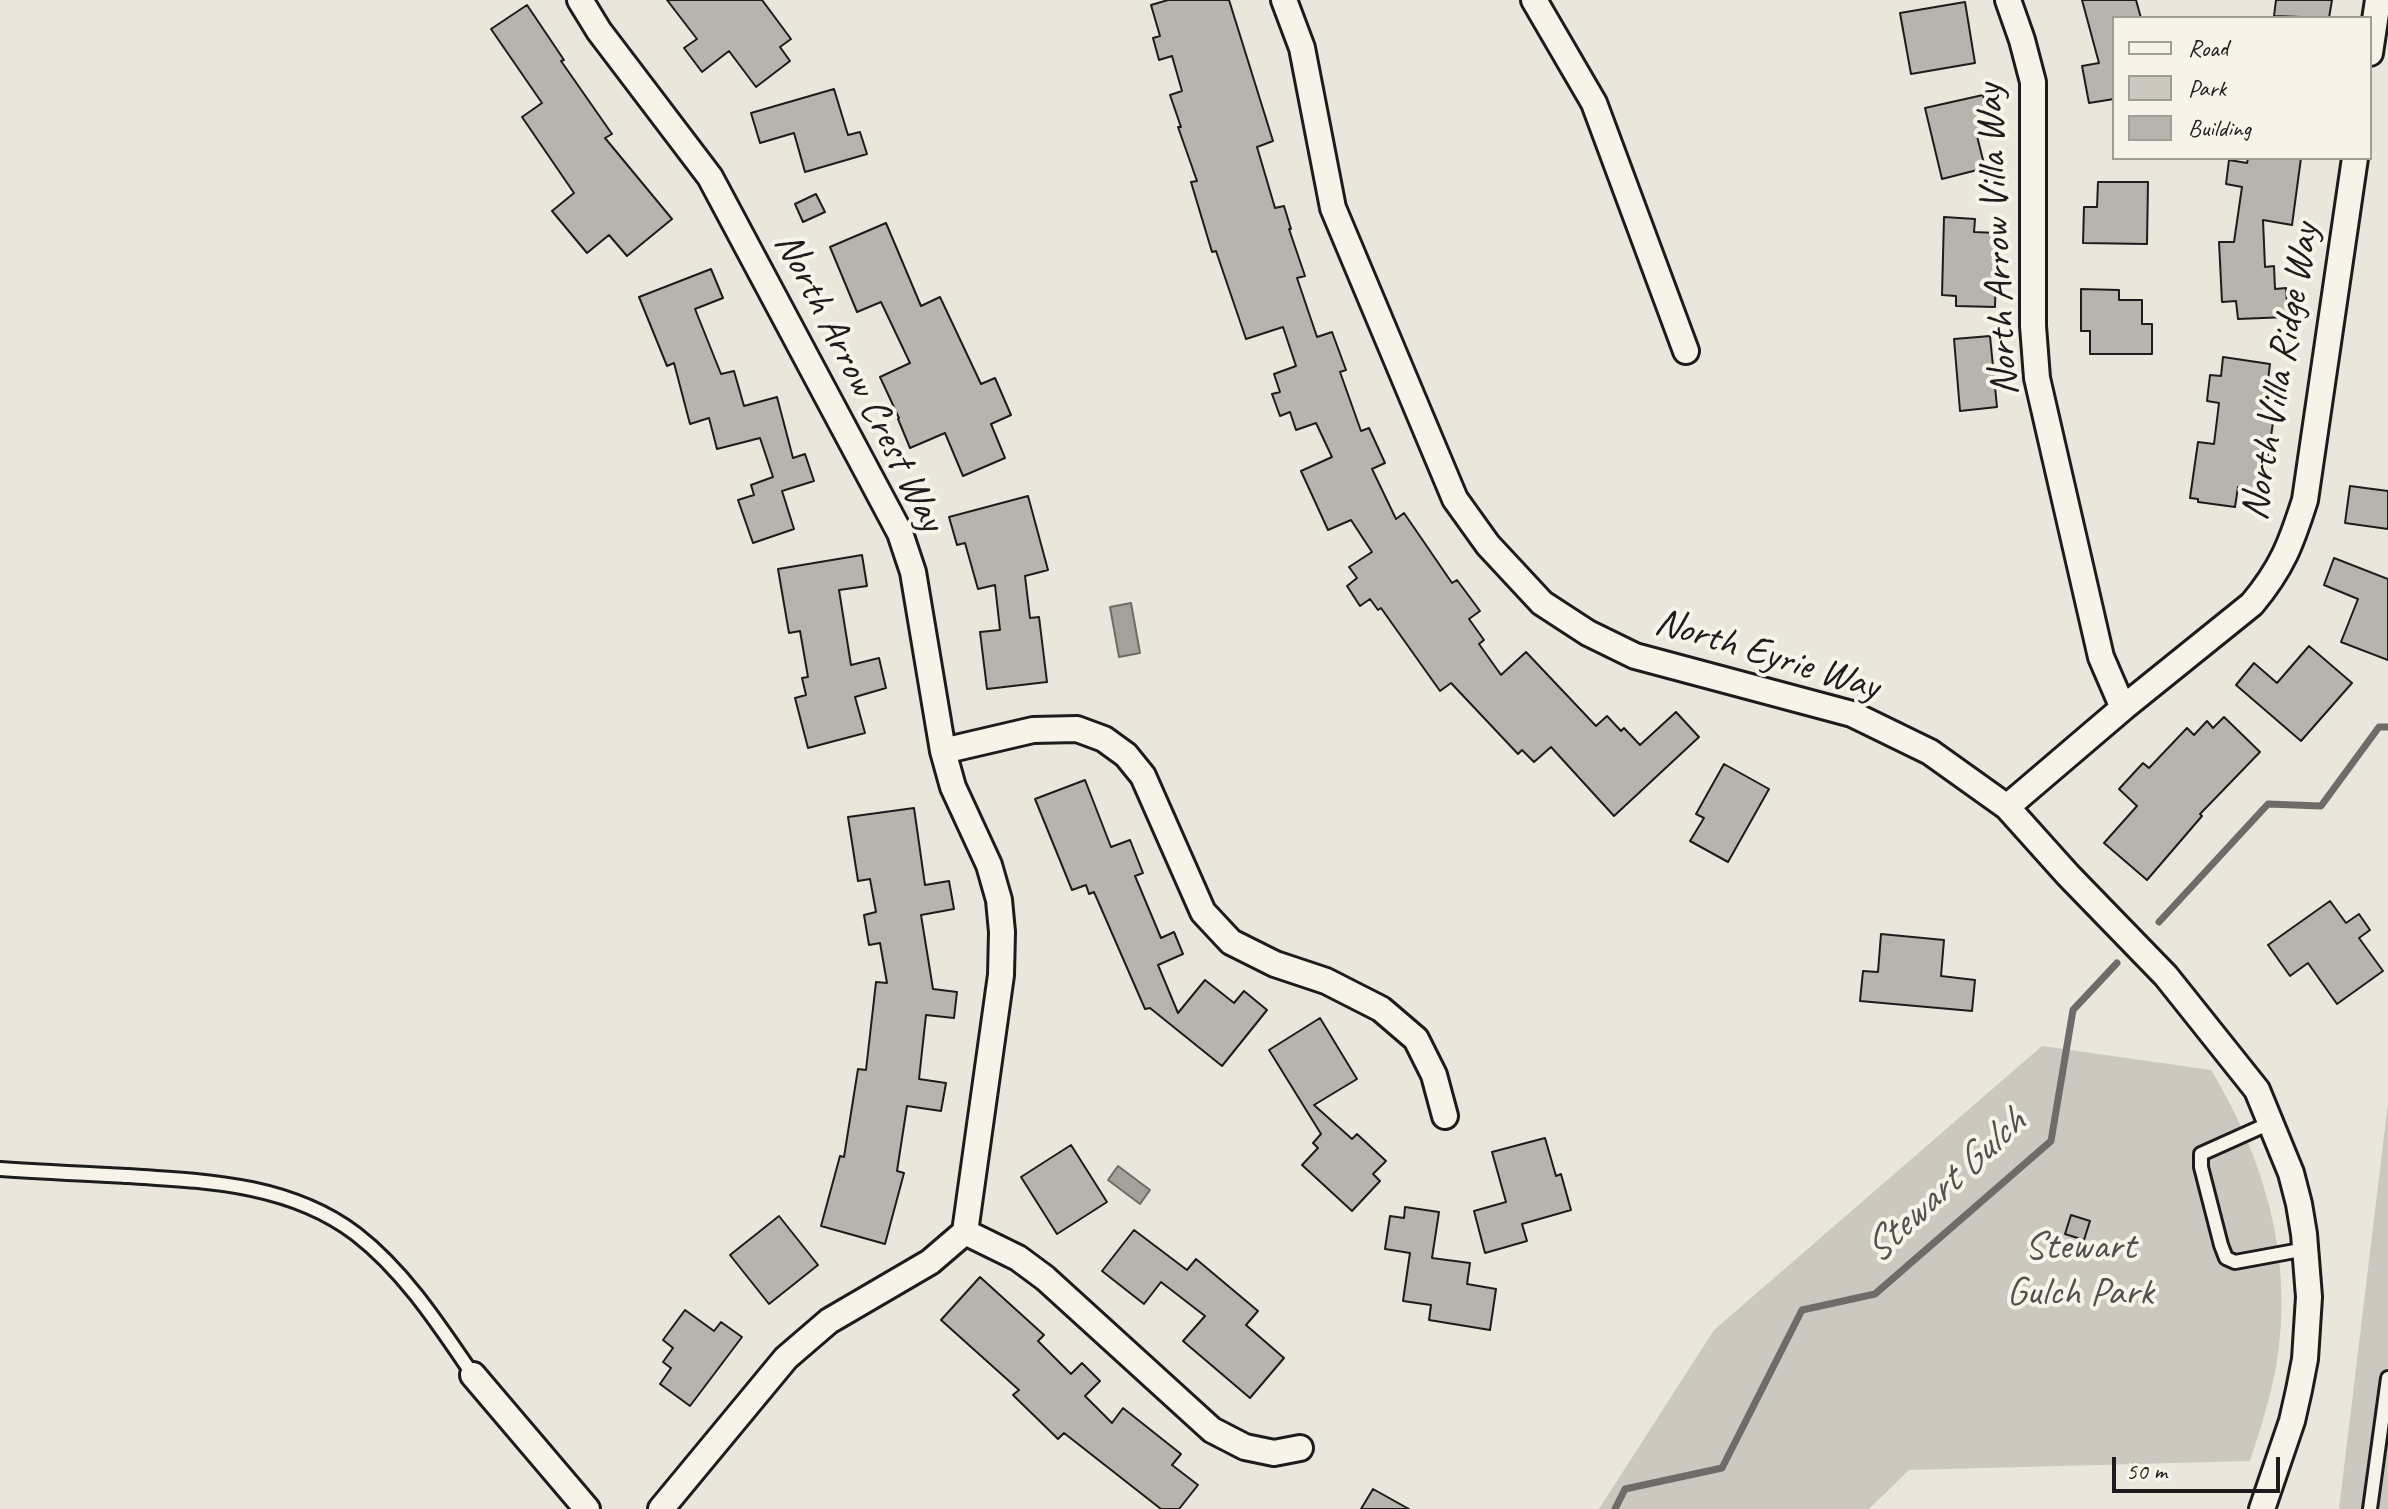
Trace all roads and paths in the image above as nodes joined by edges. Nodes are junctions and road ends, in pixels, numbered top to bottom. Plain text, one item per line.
1 (580, 0) edge
2 (1284, 0) edge
3 (1534, 0) edge
4 (2008, 0) edge
5 (2378, 0) edge
6 (2372, 40) edge
7 (2355, 160) edge
8 (1686, 351) dead end
9 (2123, 708) junction
10 (943, 751) junction
11 (2007, 807) junction
12 (1445, 1116) dead end
13 (2270, 1123) junction
14 (0, 1169) edge
15 (965, 1232) junction
16 (2306, 1249) junction
17 (473, 1375) joint
18 (2388, 1378) edge
19 (1300, 1448) dead end
20 (587, 1509) edge
21 (661, 1509) edge
22 (2262, 1509) edge
23 (2370, 1509) edge

1 - 10 street, North Arrow Crest Way
2 - 11 street, North Eyrie Way
3 - 8 street
4 - 9 street, North Arrow Villa Way
5 - 6 street
7 - 9 street, North Villa Ridge Way
9 - 11 street, North Villa Ridge Way
10 - 12 street
10 - 15 street, North Arrow Crest Way
11 - 13 street, North Eyrie Way
13 - 16 street, North Eyrie Way
13 - 16 lane
14 - 17 lane
15 - 19 street
15 - 21 street
16 - 22 street, North Eyrie Way
17 - 20 street
18 - 23 lane

